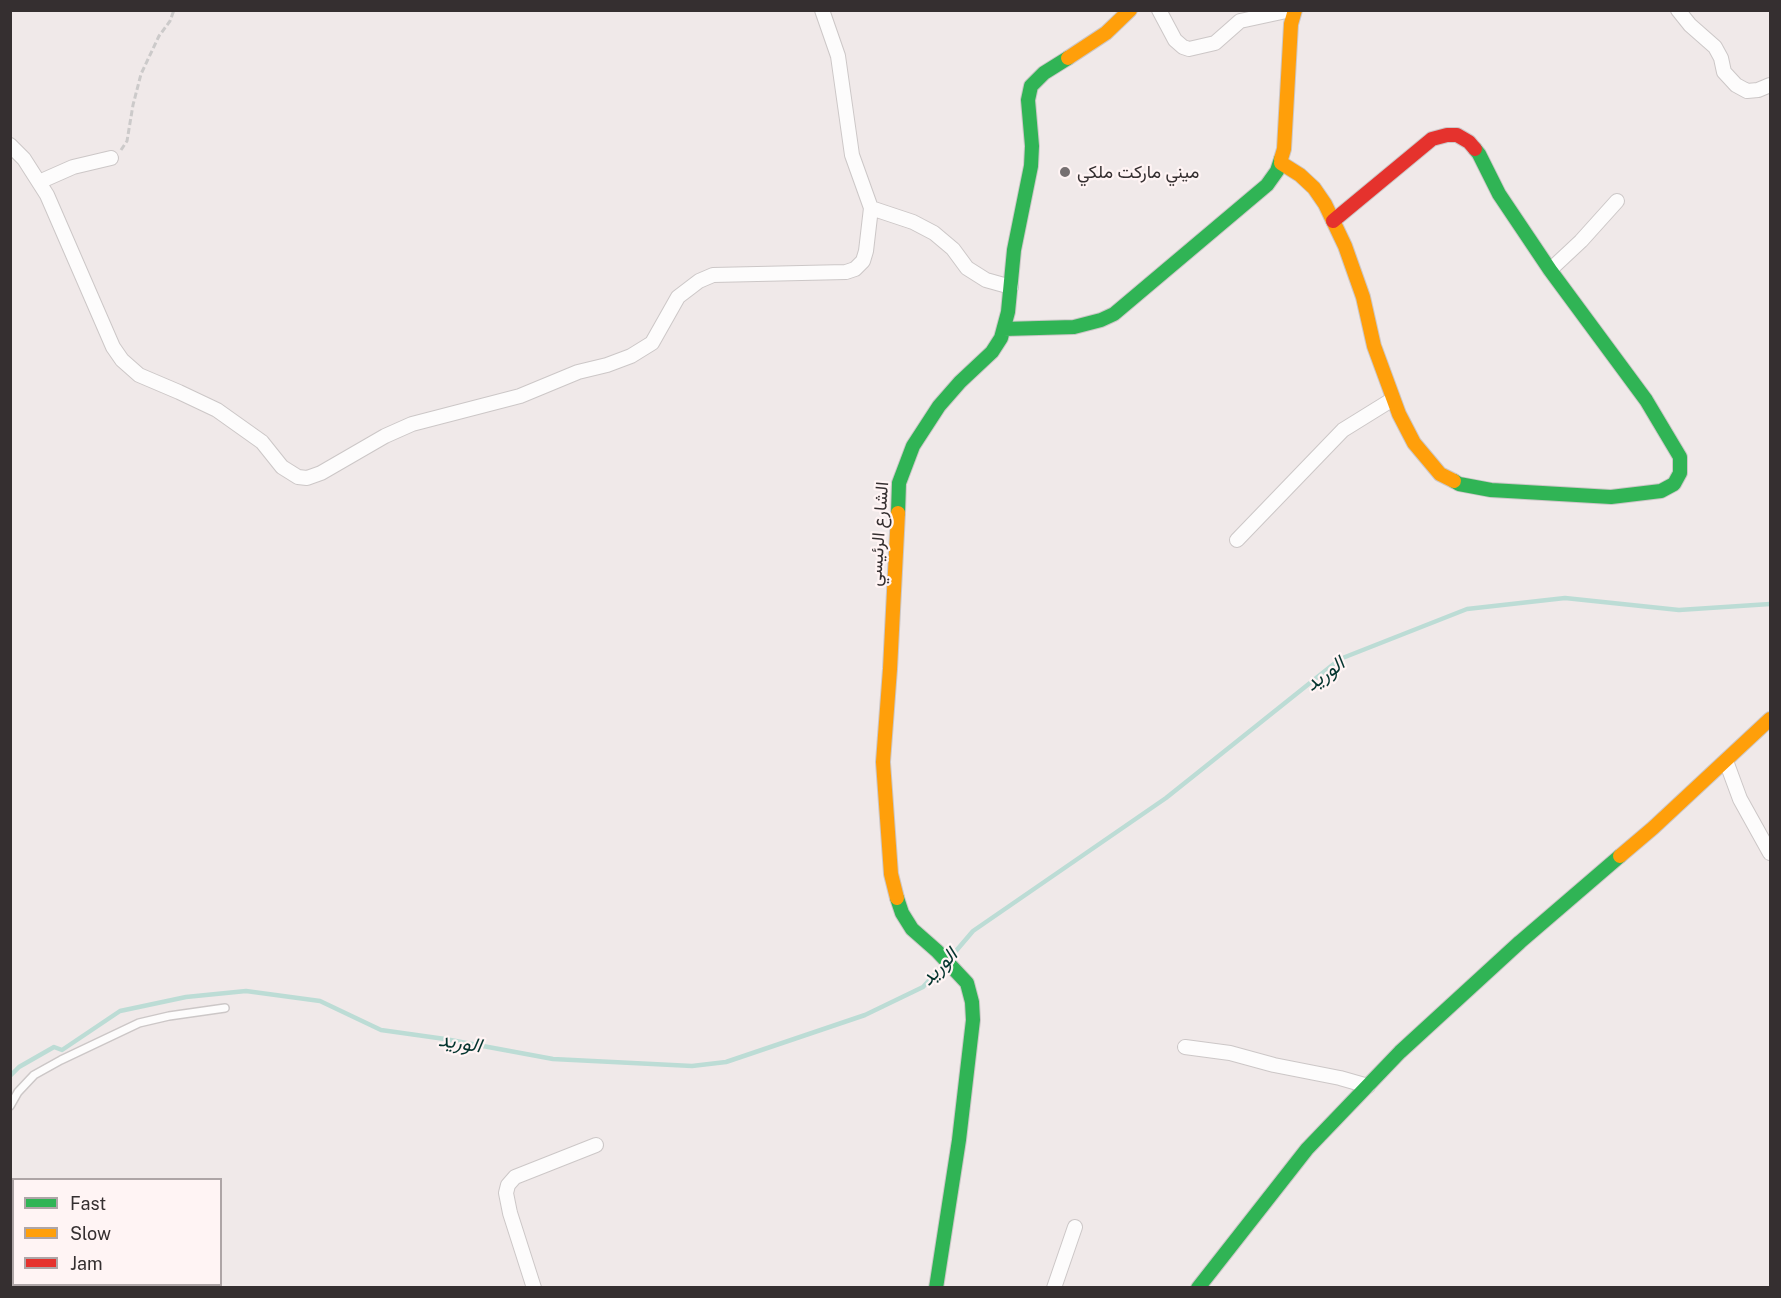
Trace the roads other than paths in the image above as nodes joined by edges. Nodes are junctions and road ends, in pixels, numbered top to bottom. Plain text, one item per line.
1 (822, 10) edge
2 (1130, 10) edge
3 (1160, 10) edge
4 (1291, 10) edge
5 (1295, 10) edge
6 (1678, 10) edge
7 (1770, 85) edge
8 (10, 145) edge
9 (111, 158) road end
10 (1281, 163) junction
11 (39, 182) junction
12 (1617, 201) dead end
13 (871, 208) junction
14 (1333, 221) junction
15 (1550, 270) junction
16 (1011, 287) junction
17 (1004, 329) junction
18 (1393, 399) junction
19 (1237, 540) dead end
20 (1770, 719) edge
21 (1726, 761) junction
22 (1770, 853) edge
23 (225, 1008) dead end
24 (1185, 1047) dead end
25 (1368, 1086) junction
26 (10, 1106) edge
27 (596, 1145) dead end
28 (1075, 1227) dead end
29 (534, 1287) edge
30 (936, 1287) edge
31 (1054, 1287) edge
32 (1198, 1287) edge

1 - 13 street
2 - 16 street, الشارع الرئيسي
3 - 4 street
5 - 10 street
6 - 7 street
8 - 11 street
9 - 11 street
10 - 14 street
10 - 17 street
11 - 13 street
12 - 15 street
13 - 16 street
14 - 15 street
14 - 18 street
15 - 18 street
16 - 17 street, الشارع الرئيسي
17 - 30 street, الشارع الرئيسي
18 - 19 street
20 - 21 street
21 - 22 street
21 - 25 street
23 - 26 lane
24 - 25 street
25 - 32 street
27 - 29 street
28 - 31 street

